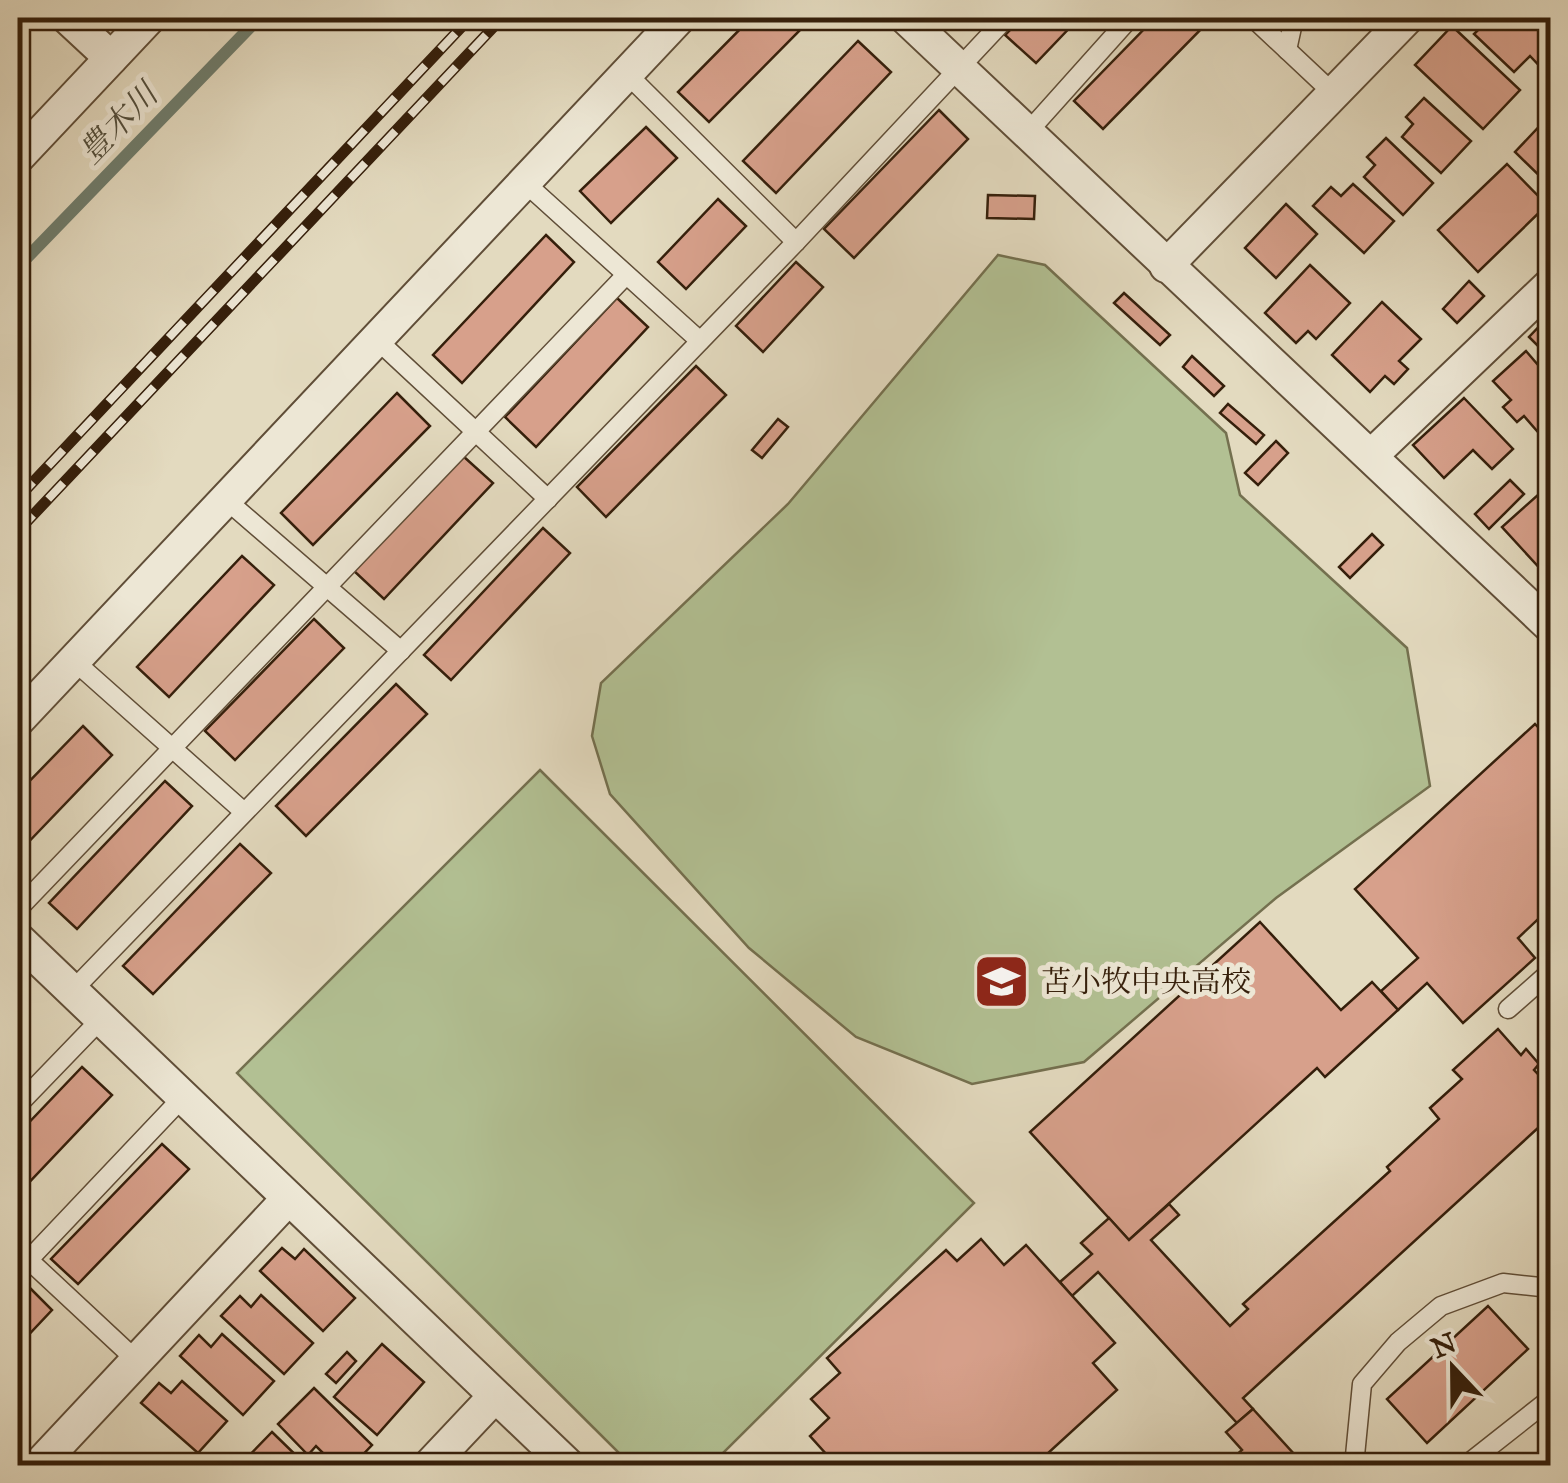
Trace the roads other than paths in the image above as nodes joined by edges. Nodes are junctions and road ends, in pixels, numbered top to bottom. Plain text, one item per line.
1 (68, 18) edge
2 (149, 18) edge
3 (679, 18) edge
4 (906, 18) edge
5 (1006, 18) edge
6 (1130, 18) edge
7 (1253, 18) edge
8 (1294, 18) edge
9 (1407, 18) edge
10 (1287, 50) junction
11 (111, 58) junction
12 (959, 68) junction
13 (626, 73) junction
14 (1334, 94) junction
15 (1027, 133) junction
16 (18, 156) edge
17 (522, 180) junction
18 (796, 242) junction
19 (1166, 266) junction
20 (626, 275) junction
21 (1550, 284) edge
22 (374, 338) junction
23 (700, 341) junction
24 (475, 432) junction
25 (1371, 456) junction
26 (224, 498) junction
27 (548, 499) junction
28 (327, 586) junction
29 (1550, 626) edge
30 (400, 651) junction
31 (74, 660) junction
32 (18, 720) edge
33 (174, 746) junction
34 (244, 812) junction
35 (18, 932) edge
36 (1550, 972) edge
37 (72, 991) junction
38 (1508, 1009) dead end
39 (101, 1020) junction
40 (182, 1098) junction
41 (18, 1105) edge
42 (287, 1200) junction
43 (21, 1260) edge
44 (1550, 1288) edge
45 (136, 1360) junction
46 (494, 1398) junction
47 (1550, 1398) edge
48 (1476, 1462) edge
49 (38, 1466) edge
50 (429, 1466) edge
51 (569, 1466) edge
52 (1354, 1466) edge

1 - 11 street
2 - 11 street
3 - 13 street
4 - 12 street
5 - 12 lane
6 - 15 lane
7 - 10 lane
8 - 10 lane
9 - 14 street
10 - 14 lane
11 - 16 street
12 - 15 street
12 - 18 lane
13 - 17 street
13 - 18 lane
14 - 19 street
15 - 19 street
17 - 20 lane
17 - 22 street
18 - 23 lane
19 - 25 street
20 - 23 lane
20 - 24 lane
21 - 25 street
22 - 24 lane
22 - 26 street
23 - 27 lane
24 - 27 lane
24 - 28 lane
25 - 29 street
26 - 28 lane
26 - 31 street
27 - 30 lane
28 - 30 lane
28 - 33 lane
30 - 34 lane
31 - 32 street
31 - 33 lane
33 - 34 lane
33 - 35 lane
34 - 37 lane
35 - 37 street
36 - 38 lane
37 - 39 street
39 - 40 street
39 - 41 lane
40 - 42 street
40 - 43 lane
42 - 45 street
42 - 46 street
43 - 45 lane
44 - 52 lane
45 - 49 street
46 - 50 street
46 - 51 street
47 - 48 lane

